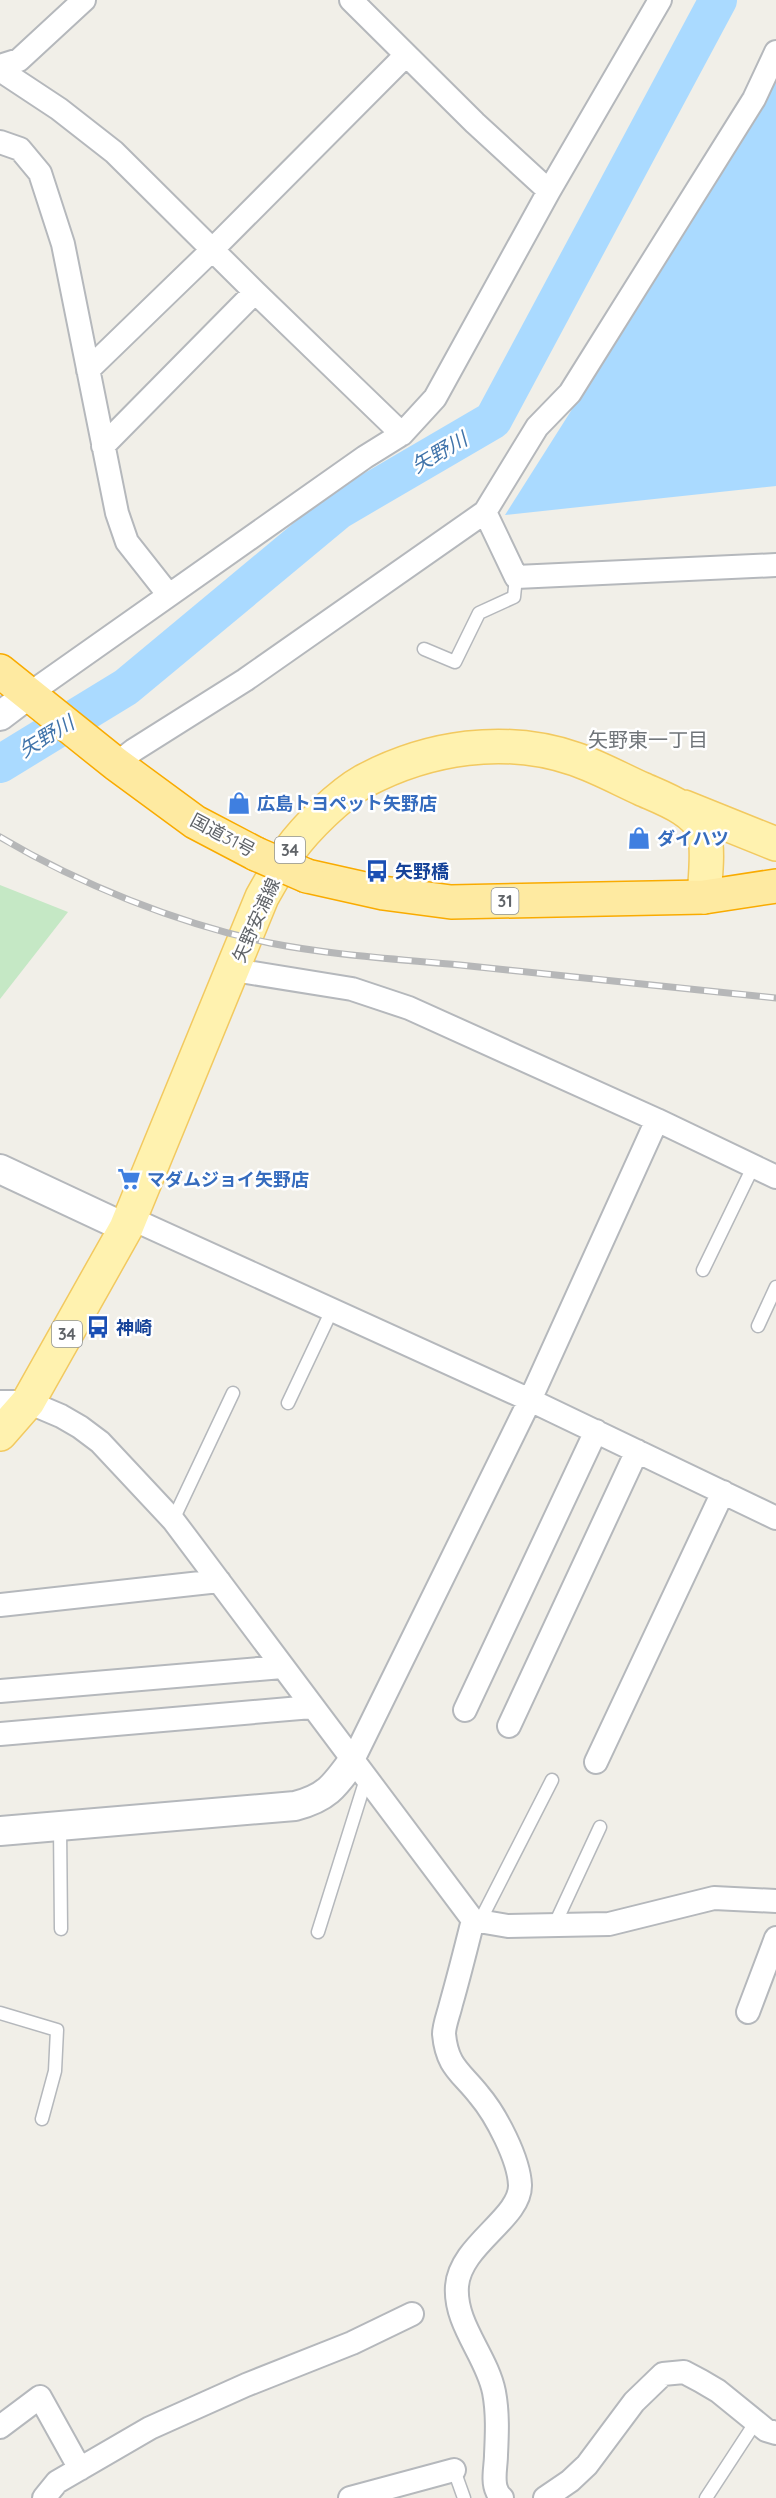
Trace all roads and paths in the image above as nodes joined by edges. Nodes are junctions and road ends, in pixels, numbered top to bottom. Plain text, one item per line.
1 (84, 0) edge
2 (351, 0) edge
3 (660, 0) edge
4 (776, 52) edge
5 (406, 55) junction
6 (0, 68) edge
7 (0, 142) edge
8 (549, 191) junction
9 (213, 250) junction
10 (255, 292) junction
11 (88, 370) junction
12 (402, 434) junction
13 (103, 446) junction
14 (485, 512) junction
15 (776, 565) edge
16 (516, 577) junction
17 (168, 594) junction
18 (424, 649) dead end
19 (0, 671) edge
20 (35, 698) junction
21 (0, 716) edge
22 (110, 759) junction
23 (660, 797) junction
24 (776, 844) edge
25 (776, 886) edge
26 (704, 897) junction
27 (776, 906) edge
28 (234, 970) junction
29 (657, 1120) junction
30 (753, 1167) junction
31 (0, 1169) edge
32 (776, 1177) edge
33 (128, 1223) junction
34 (703, 1270) dead end
35 (776, 1287) edge
36 (332, 1310) junction
37 (758, 1326) dead end
38 (233, 1393) dead end
39 (530, 1400) junction
40 (288, 1403) dead end
41 (9, 1407) edge
42 (596, 1431) junction
43 (0, 1434) edge
44 (637, 1450) junction
45 (723, 1491) junction
46 (776, 1518) edge
47 (172, 1520) junction
48 (219, 1581) junction
49 (0, 1605) edge
50 (282, 1667) junction
51 (0, 1691) edge
52 (312, 1707) junction
53 (465, 1710) dead end
54 (509, 1726) dead end
55 (0, 1734) edge
56 (596, 1762) dead end
57 (359, 1770) junction
58 (552, 1780) dead end
59 (60, 1826) junction
60 (600, 1827) dead end
61 (0, 1831) edge
62 (776, 1901) edge
63 (477, 1921) junction
64 (554, 1926) junction
65 (61, 1929) dead end
66 (318, 1932) dead end
67 (776, 1938) edge
68 (748, 2012) dead end
69 (0, 2013) edge
70 (42, 2119) dead end
71 (412, 2314) dead end
72 (756, 2423) junction
73 (0, 2427) edge
74 (776, 2433) edge
75 (80, 2469) junction
76 (454, 2470) joint
77 (44, 2498) edge
78 (350, 2498) edge
79 (464, 2498) edge
80 (502, 2498) edge
81 (545, 2498) edge
82 (706, 2498) edge

1 - 6 street
2 - 5 street
3 - 8 street
4 - 14 street
5 - 8 street
5 - 9 street
6 - 9 street
7 - 11 street
8 - 12 street
9 - 10 street
9 - 11 street
10 - 12 street
10 - 13 street
11 - 13 street
12 - 17 street
13 - 17 street
14 - 16 street
14 - 22 street
15 - 16 street
16 - 18 lane
17 - 20 street
19 - 20 highway, 国道31号 / 31
20 - 21 street
20 - 22 highway, 国道31号 / 31
22 - 26 highway, 国道31号 / 31, bridge
23 - 24 main road, 34
23 - 26 main road, 矢野安浦線 / 34
23 - 28 main road, 矢野安浦線 / 34
25 - 26 highway, 国道31号 / 31
26 - 27 highway, 国道31号 / 31
28 - 29 street
28 - 33 main road, 矢野安浦線 / 34
29 - 30 street
29 - 39 street
30 - 32 street
30 - 34 lane
31 - 33 street
33 - 36 street
33 - 41 main road, 矢野安浦線 / 34
35 - 37 lane
36 - 39 street
36 - 40 lane
38 - 47 lane
39 - 42 street
39 - 57 street
41 - 43 main road, 矢野安浦線 / 34
41 - 47 street
42 - 44 street
42 - 53 street
44 - 45 street
44 - 54 street
45 - 46 street
45 - 56 street
47 - 48 street
48 - 49 street
48 - 50 street
50 - 51 street
50 - 52 street
52 - 55 street
52 - 57 street
57 - 59 street
57 - 63 street
57 - 66 lane
58 - 63 lane
59 - 61 street
59 - 65 lane
60 - 64 lane
62 - 64 street
63 - 64 street
63 - 80 street
67 - 68 street
69 - 70 lane
71 - 75 street
72 - 74 street
72 - 81 street
72 - 82 lane
73 - 75 street
75 - 77 street
76 - 78 street
76 - 79 lane

